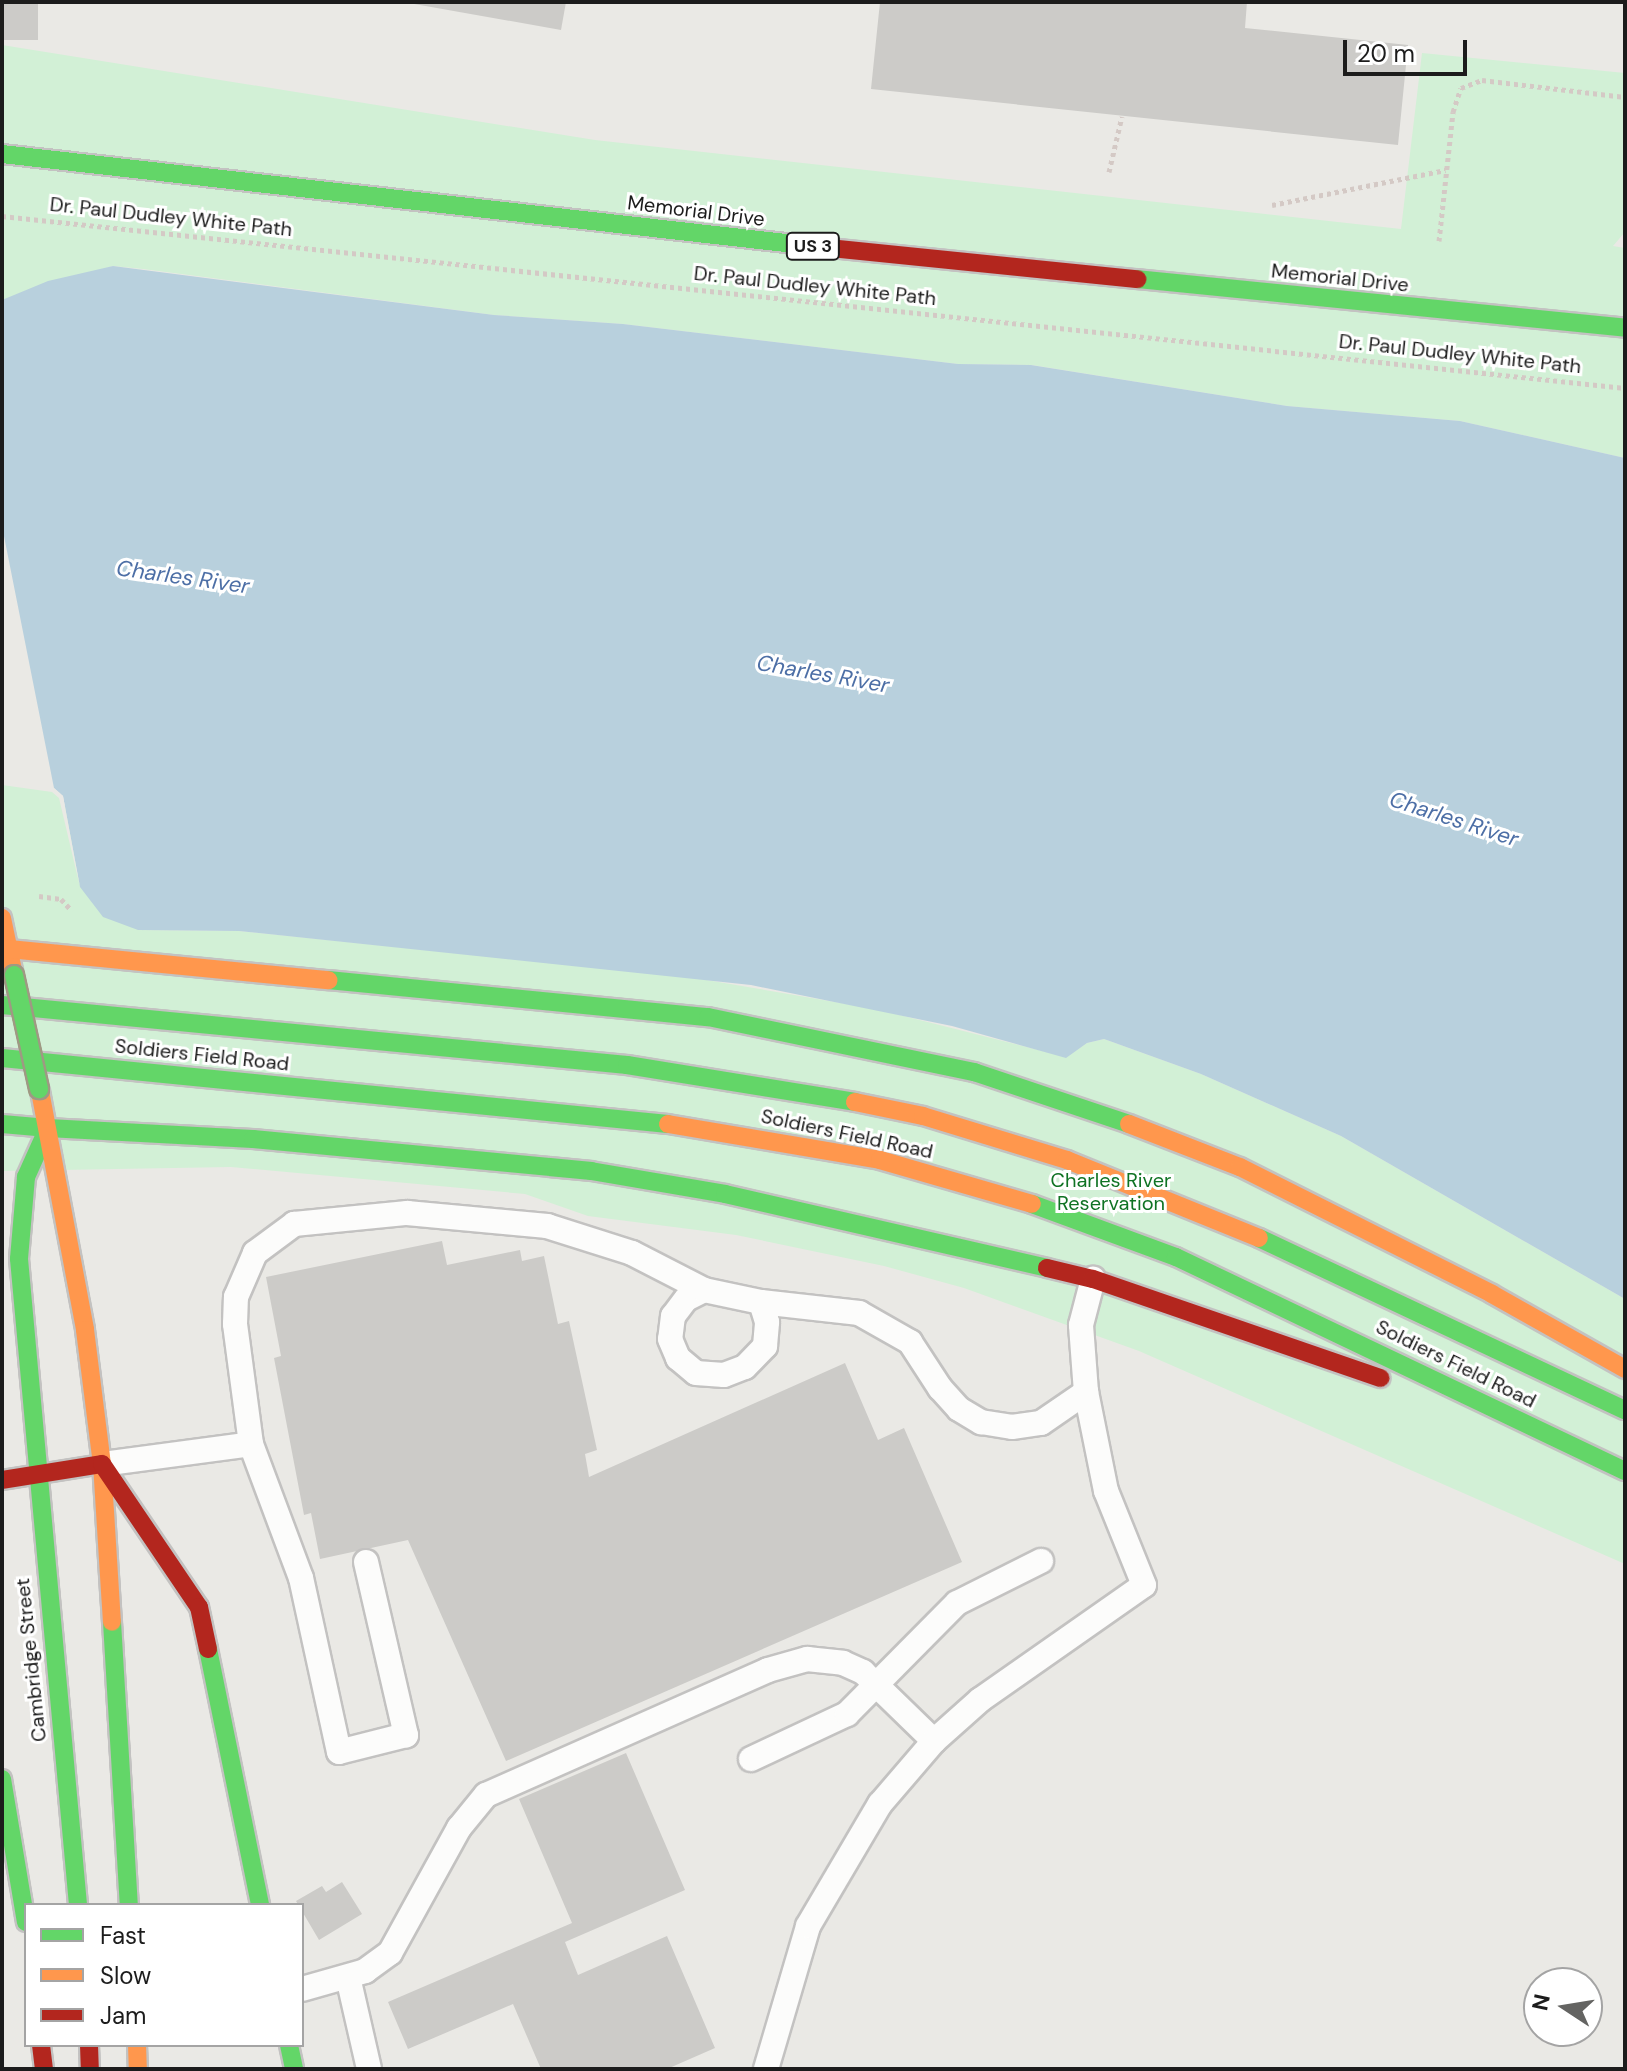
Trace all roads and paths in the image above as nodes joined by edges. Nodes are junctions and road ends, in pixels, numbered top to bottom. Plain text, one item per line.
1 (1625, 97) edge
2 (1122, 116) dead end
3 (2, 154) edge
4 (1446, 170) junction
5 (1109, 172) dead end
6 (1272, 205) dead end
7 (2, 216) edge
8 (1439, 241) dead end
9 (1625, 328) edge
10 (1625, 388) edge
11 (2, 918) edge
12 (5, 949) edge
13 (2, 1005) edge
14 (2, 1058) edge
15 (2, 1124) edge
16 (48, 1128) junction
17 (1093, 1279) junction
18 (704, 1290) junction
19 (761, 1302) junction
20 (1625, 1369) edge
21 (1086, 1392) junction
22 (1625, 1410) edge
23 (1524, 1422) junction
24 (251, 1444) junction
25 (102, 1464) junction
26 (1625, 1471) edge
27 (35, 1475) junction
28 (2, 1480) edge
29 (1041, 1561) dead end
30 (366, 1562) dead end
31 (879, 1686) junction
32 (934, 1741) junction
33 (751, 1759) dead end
34 (2, 1779) edge
35 (78, 1903) edge
36 (129, 1903) edge
37 (260, 1903) edge
38 (24, 1910) edge
39 (348, 1977) junction
40 (304, 1988) edge
41 (41, 2047) edge
42 (89, 2047) edge
43 (137, 2047) edge
44 (289, 2047) edge
45 (44, 2069) edge
46 (90, 2069) edge
47 (138, 2069) edge
48 (294, 2069) edge
49 (369, 2069) edge
50 (766, 2069) edge

1 - 4 path
2 - 5 path
3 - 9 main road, Memorial Drive / US 3
4 - 6 path
4 - 8 path
7 - 10 path, Dr. Paul Dudley White Path
11 - 12 main road
12 - 16 main road, bridge
12 - 20 main road
13 - 22 main road, Soldiers Field Road
14 - 23 main road, Soldiers Field Road
15 - 16 main road
16 - 17 main road
16 - 25 main road
16 - 27 main road, Cambridge Street
17 - 21 lane
17 - 23 main road
18 - 19 lane
18 - 19 lane
18 - 24 lane
19 - 21 lane
21 - 32 lane
23 - 26 main road, Soldiers Field Road
24 - 25 lane
24 - 30 lane
25 - 27 main road
25 - 36 main road
25 - 37 main road
27 - 28 main road
27 - 35 main road, Cambridge Street
29 - 31 lane
31 - 32 lane
31 - 33 lane
31 - 39 lane
32 - 50 lane
34 - 38 main road
39 - 40 lane
39 - 49 lane
41 - 45 main road
42 - 46 main road
43 - 47 main road
44 - 48 main road

